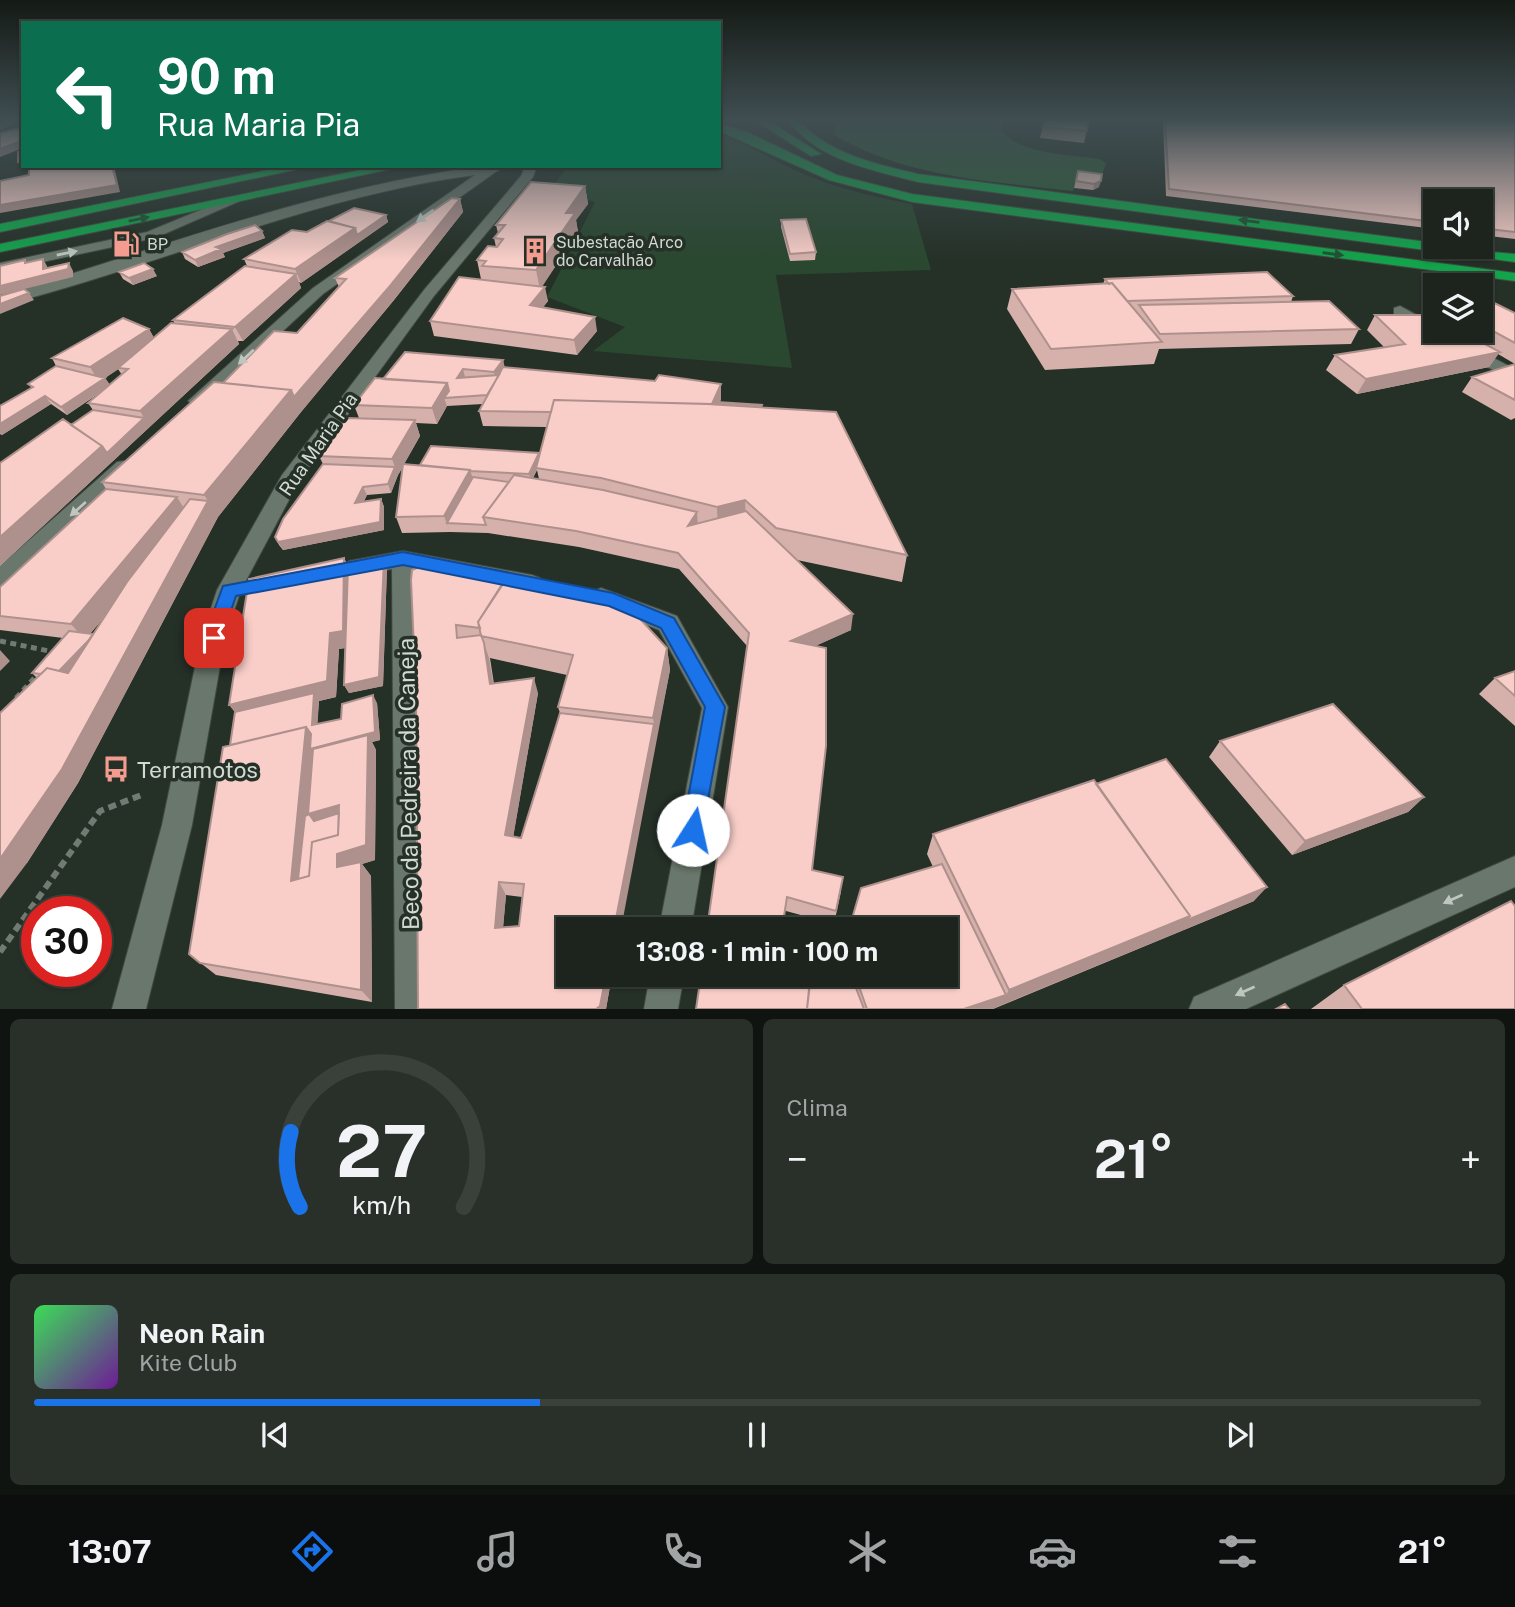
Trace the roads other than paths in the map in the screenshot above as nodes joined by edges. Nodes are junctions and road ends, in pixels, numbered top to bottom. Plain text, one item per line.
1 (806, 167) edge
2 (847, 167) edge
3 (874, 167) edge
4 (297, 168) edge
5 (389, 168) edge
6 (491, 168) edge
7 (497, 168) edge
8 (530, 168) edge
9 (236, 200) junction
10 (0, 228) edge
11 (1423, 247) edge
12 (0, 248) edge
13 (1423, 248) edge
14 (1493, 255) edge
15 (1515, 258) edge
16 (0, 267) edge
17 (1515, 277) edge
18 (0, 301) edge
19 (1399, 311) dead end
20 (1515, 376) edge
21 (182, 415) edge
22 (142, 452) edge
23 (403, 558) junction
24 (336, 571) edge
25 (0, 579) edge
26 (256, 585) edge
27 (229, 590) junction
28 (1515, 871) edge
29 (678, 917) edge
30 (665, 987) edge
31 (129, 1009) edge
32 (412, 1009) edge
33 (661, 1009) edge
34 (1206, 1009) edge

1 -> 17 highway
2 - 13 highway
11 -> 3 highway
4 - 10 highway
5 - 9 highway
6 - 18 street
7 -> 21 street
8 - 27 street, Rua Maria Pia
12 -> 9 highway
16 -> 9 lane
14 - 15 highway
19 - 20 street
22 -> 25 street
23 - 24 street
23 - 29 street
23 - 32 street, Beco da Pedreira da Caneja
26 - 27 street
27 - 31 street, Rua Maria Pia
28 -> 34 street
30 - 33 street

